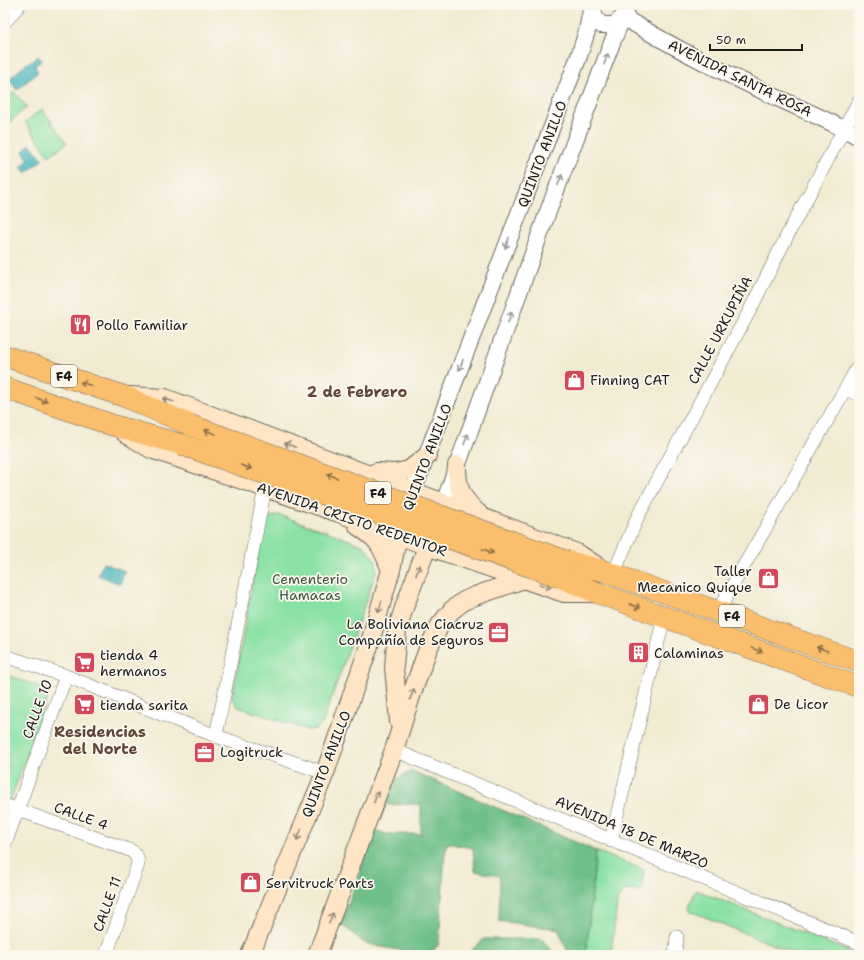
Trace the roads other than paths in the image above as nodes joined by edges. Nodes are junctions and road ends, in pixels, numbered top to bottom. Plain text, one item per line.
1 (19, 5) edge
2 (593, 5) edge
3 (625, 9) edge
4 (5, 22) edge
5 (859, 101) edge
6 (844, 128) junction
7 (859, 136) edge
8 (5, 356) edge
9 (859, 365) edge
10 (5, 388) edge
11 (846, 389) junction
12 (859, 395) edge
13 (123, 396) junction
14 (112, 425) junction
15 (426, 456) junction
16 (457, 465) junction
17 (353, 468) junction
18 (265, 488) junction
19 (413, 491) junction
20 (444, 503) junction
21 (339, 513) junction
22 (482, 517) junction
23 (398, 535) junction
24 (428, 546) junction
25 (468, 560) junction
26 (563, 569) junction
27 (391, 570) junction
28 (609, 573) junction
29 (524, 579) junction
30 (598, 593) junction
31 (718, 611) junction
32 (664, 617) junction
33 (5, 656) edge
34 (859, 662) edge
35 (66, 676) junction
36 (859, 687) edge
37 (400, 731) junction
38 (216, 736) junction
39 (394, 750) junction
40 (325, 773) junction
41 (5, 805) edge
42 (18, 810) junction
43 (611, 841) junction
44 (5, 844) edge
45 (138, 864) joint
46 (677, 937) dead end
47 (859, 944) edge
48 (106, 955) edge
49 (250, 955) edge
50 (317, 955) edge
51 (675, 955) edge

1 - 4 street
2 - 3 street
2 -> 15 street, QUINTO ANILLO
3 - 6 street, AVENIDA SANTA ROSA
16 -> 3 street, QUINTO ANILLO
5 - 6 street, CALLE URKUPIÑA
6 - 7 street, AVENIDA SANTA ROSA
6 - 28 street, CALLE URKUPIÑA
13 -> 8 highway, AVENIDA CRISTO REDENTOR / F4
9 - 11 street
10 -> 14 highway, AVENIDA CRISTO REDENTOR / F4
11 - 12 street
11 - 31 street
17 -> 13 main road, AVENIDA CRISTO REDENTOR
26 -> 13 highway, AVENIDA CRISTO REDENTOR / F4, bridge
14 - 18 main road, AVENIDA CRISTO REDENTOR
14 -> 26 highway, AVENIDA CRISTO REDENTOR / F4, bridge
15 - 17 main road
15 - 19 street, QUINTO ANILLO
16 - 20 street, QUINTO ANILLO
16 - 22 main road
17 - 19 main road, AVENIDA CRISTO REDENTOR
17 - 21 main road
18 - 21 main road, AVENIDA CRISTO REDENTOR
18 - 38 street
19 - 20 main road, AVENIDA CRISTO REDENTOR
19 - 23 main road, QUINTO ANILLO
20 - 22 main road, AVENIDA CRISTO REDENTOR
20 - 24 main road, QUINTO ANILLO
21 - 23 main road, AVENIDA CRISTO REDENTOR
21 - 27 main road
22 - 25 main road
22 - 28 main road, AVENIDA CRISTO REDENTOR
23 - 24 main road, AVENIDA CRISTO REDENTOR
23 - 27 main road, QUINTO ANILLO
24 - 25 main road, AVENIDA CRISTO REDENTOR
37 -> 24 main road, QUINTO ANILLO
25 - 29 main road, AVENIDA CRISTO REDENTOR
26 - 28 highway, AVENIDA CRISTO REDENTOR / F4
26 - 30 highway, AVENIDA CRISTO REDENTOR / F4
27 -> 40 main road, QUINTO ANILLO
28 - 31 highway, AVENIDA CRISTO REDENTOR / F4
29 -> 30 main road, AVENIDA CRISTO REDENTOR
37 -> 29 main road
30 -> 32 highway, AVENIDA CRISTO REDENTOR / F4
34 -> 31 highway, AVENIDA CRISTO REDENTOR / F4
32 -> 36 highway, AVENIDA CRISTO REDENTOR / F4
32 - 43 street
33 - 35 street
35 - 38 street
35 - 42 street, CALLE 10
37 - 39 main road, QUINTO ANILLO
38 - 40 street
39 - 43 street, AVENIDA 18 DE MARZO
50 -> 39 main road, QUINTO ANILLO
40 -> 49 main road, QUINTO ANILLO
41 - 42 street, CALLE 4
42 - 44 street, CALLE 10
42 - 45 street, CALLE 4
43 - 47 street, AVENIDA 18 DE MARZO
45 - 48 street, CALLE 11
46 - 51 street

